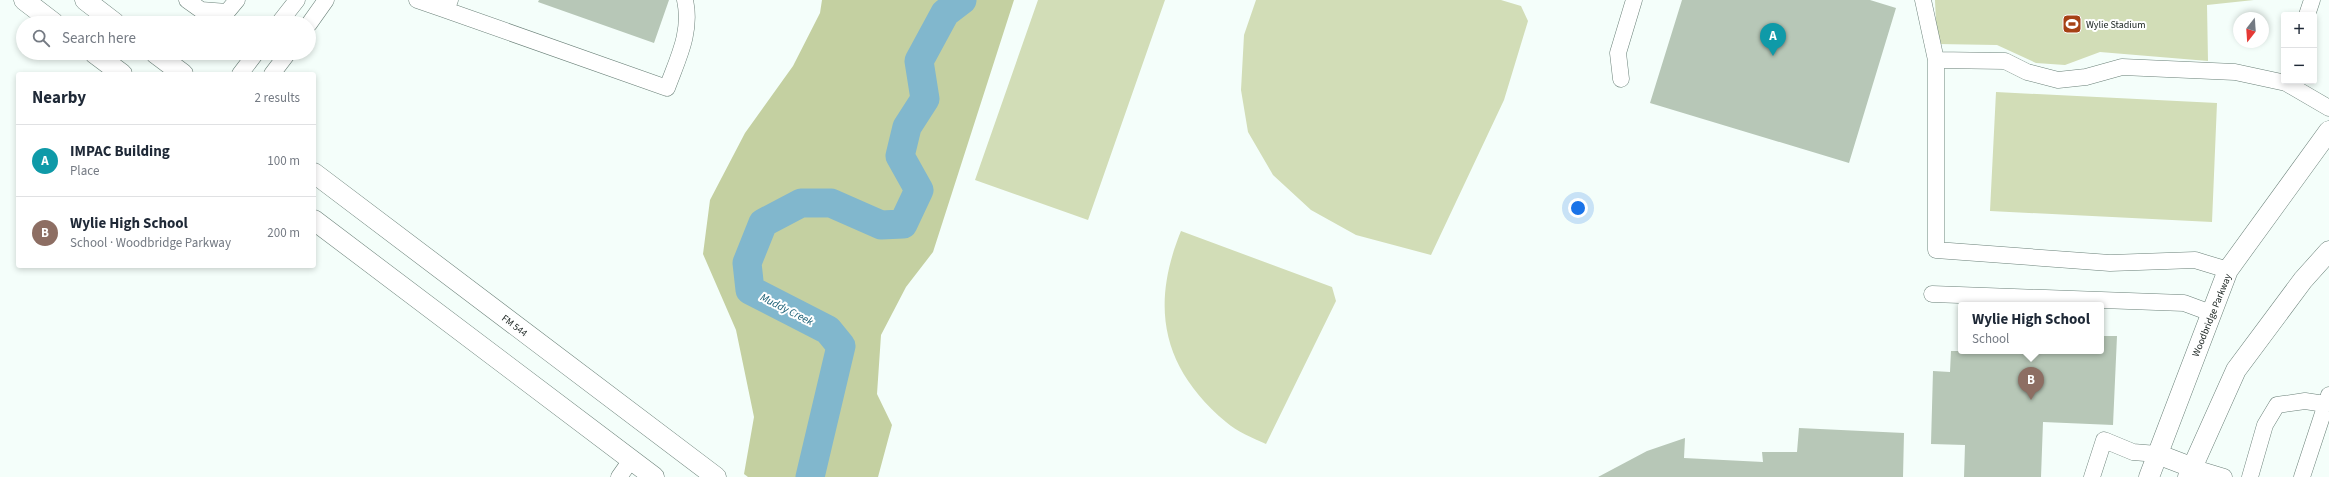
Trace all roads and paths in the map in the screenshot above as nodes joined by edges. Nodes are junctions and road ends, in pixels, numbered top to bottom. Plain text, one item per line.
1 (24, 0) edge
2 (85, 0) edge
3 (187, 0) edge
4 (237, 0) edge
5 (297, 0) edge
6 (326, 0) edge
7 (417, 0) edge
8 (685, 0) edge
9 (1634, 0) edge
10 (1924, 0) edge
11 (2312, 0) edge
12 (448, 5) edge
13 (2308, 12) edge
14 (45, 16) edge
15 (106, 16) edge
16 (284, 16) edge
17 (315, 16) edge
18 (103, 60) edge
19 (164, 60) edge
20 (251, 60) edge
21 (283, 60) edge
22 (1936, 60) junction
23 (119, 72) edge
24 (180, 72) edge
25 (242, 72) edge
26 (274, 72) edge
27 (1620, 79) dead end
28 (2281, 81) edge
29 (2289, 84) edge
30 (2329, 108) edge
31 (2329, 130) edge
32 (316, 175) edge
33 (316, 222) edge
34 (2329, 251) edge
35 (2228, 270) junction
36 (1932, 294) dead end
37 (2210, 313) junction
38 (2327, 399) edge
39 (2158, 454) junction
40 (631, 460) junction
41 (2190, 472) edge
42 (620, 477) edge
43 (654, 477) edge
44 (716, 477) edge
45 (2092, 477) edge
46 (2149, 477) edge
47 (2224, 477) edge
48 (2250, 477) edge
49 (2302, 477) edge

1 - 14 main road
2 - 15 main road
3 - 4 lane
5 - 16 lane
6 - 17 lane
7 - 12 lane
8 - 12 lane
9 - 27 lane
10 - 22 lane
11 - 13 lane
18 - 23 main road
19 - 24 main road
20 - 25 lane
21 - 26 lane
22 - 28 lane
22 - 35 lane
29 - 30 lane
31 - 35 main road, Woodbridge Parkway
32 - 44 main road, FM 544 / FM 544
33 - 40 main road
34 - 41 main road
35 - 37 main road, Woodbridge Parkway
36 - 37 lane
37 - 39 main road, Woodbridge Parkway
38 - 48 lane
38 - 49 lane
39 - 41 main road
39 - 45 lane
39 - 46 main road, Woodbridge Parkway
40 - 42 lane
40 - 43 main road
41 - 47 lane

